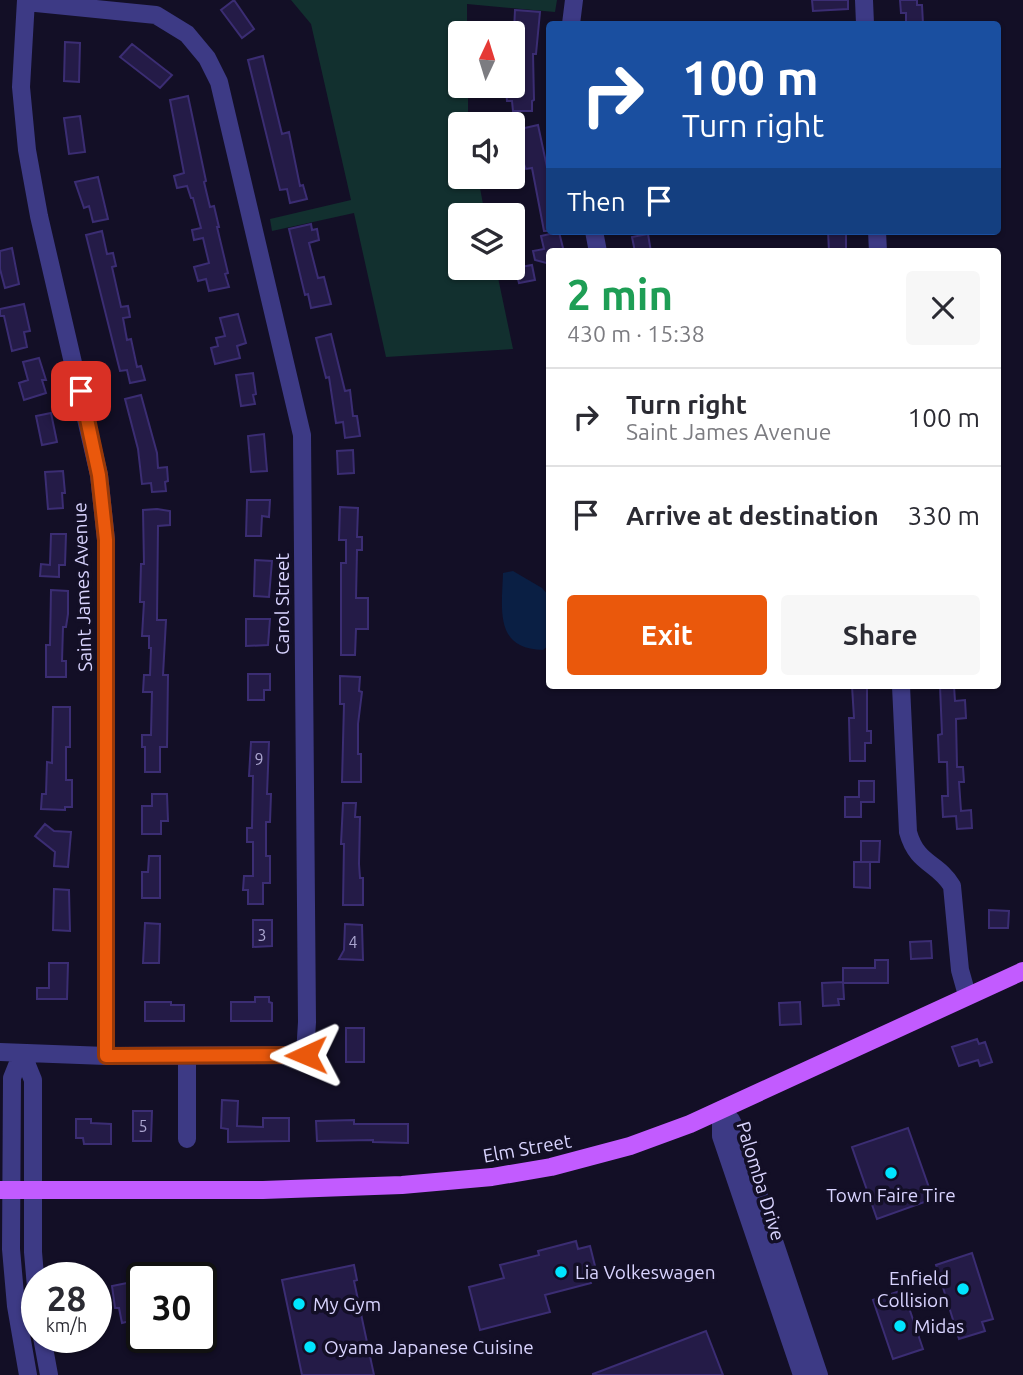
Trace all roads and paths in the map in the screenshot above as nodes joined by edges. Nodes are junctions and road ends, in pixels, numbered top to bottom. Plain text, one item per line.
1 (574, 0) edge
2 (864, 0) edge
3 (26, 1) edge
4 (571, 21) edge
5 (865, 21) edge
6 (901, 689) edge
7 (1023, 971) edge
8 (967, 995) junction
9 (0, 1052) edge
10 (22, 1053) junction
11 (106, 1056) junction
12 (187, 1057) junction
13 (721, 1110) junction
14 (187, 1139) dead end
15 (6, 1190) edge
16 (33, 1190) junction
17 (34, 1262) edge
18 (45, 1353) edge
19 (28, 1375) edge
20 (49, 1375) edge
21 (802, 1375) edge
22 (819, 1375) edge

1 - 4 street
2 - 5 street
3 - 11 street, Saint James Avenue
3 - 12 street, Carol Street
6 - 8 street
7 - 8 main road, Elm Street
8 - 13 main road, Elm Street
9 - 10 street, Carol Street
10 - 11 street, Carol Street
10 - 15 street
10 - 16 street
11 - 12 street, Carol Street
12 - 14 street
13 - 16 main road, Elm Street
13 - 21 street, Palomba Drive
13 - 22 street, Palomba Drive
15 - 16 main road, Elm Street
15 - 19 street
16 - 17 street
18 - 20 street

